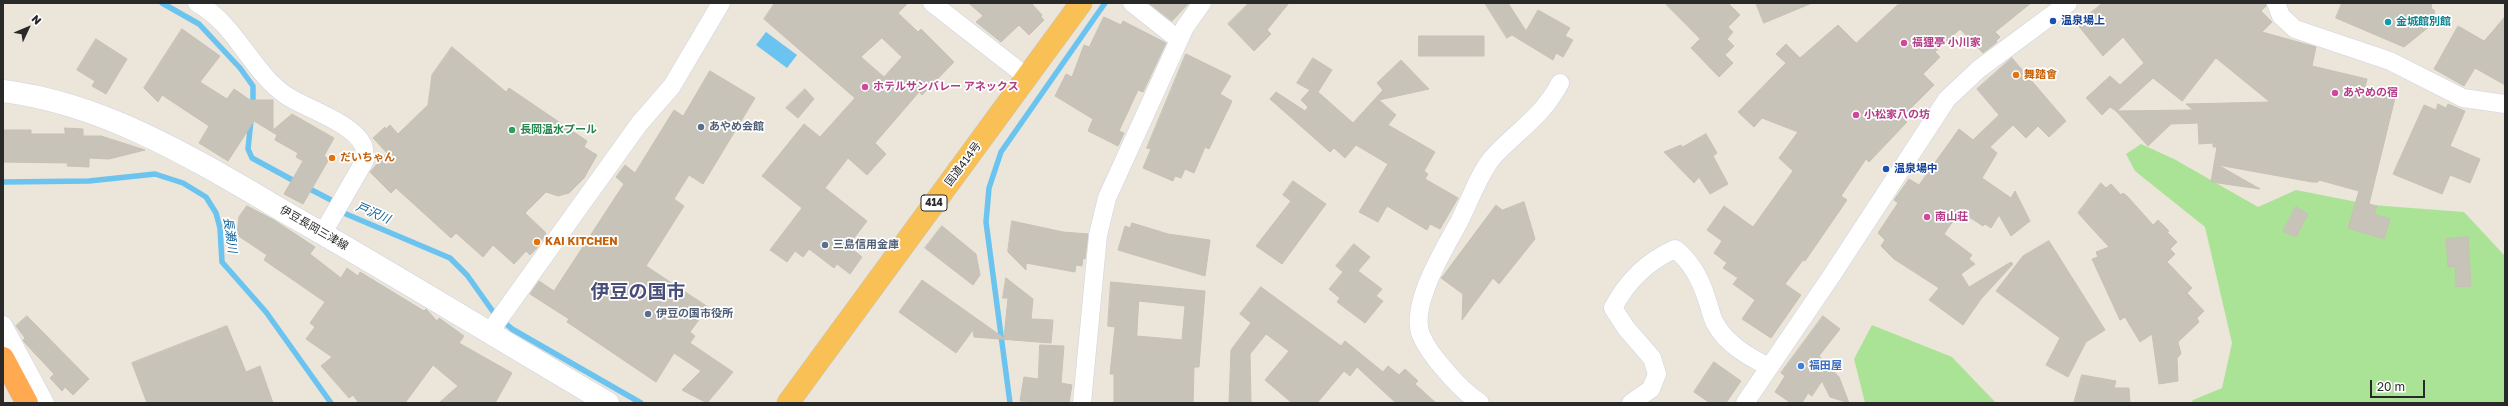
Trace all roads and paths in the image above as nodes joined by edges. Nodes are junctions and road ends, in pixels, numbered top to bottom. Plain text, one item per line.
1 (721, 3) edge
2 (932, 3) edge
3 (1081, 3) edge
4 (1132, 3) edge
5 (1202, 3) edge
6 (2068, 3) edge
7 (2276, 3) edge
8 (207, 5) edge
9 (1179, 40) junction
10 (1027, 77) junction
11 (1560, 83) dead end
12 (3, 91) edge
13 (2505, 104) edge
14 (323, 233) junction
15 (3, 324) edge
16 (489, 333) junction
17 (3, 358) edge
18 (1769, 367) junction
19 (3, 390) edge
20 (10, 403) edge
21 (27, 403) edge
22 (45, 403) edge
23 (608, 403) edge
24 (788, 403) edge
25 (1082, 403) edge
26 (1480, 403) edge
27 (1631, 403) edge
28 (1745, 403) edge

1 - 16 street
2 - 10 street
3 - 10 highway, 国道414号 / 414
4 - 9 street
5 - 9 street
6 - 18 street
7 - 13 street
8 - 14 street
9 - 25 street
10 - 24 highway, 国道414号 / 414
11 - 26 street
12 - 14 main road, 伊豆長岡三津線
14 - 16 main road, 伊豆長岡三津線
15 - 22 street
16 - 23 main road, 伊豆長岡三津線
17 - 21 highway
18 - 27 street
18 - 28 street
19 - 20 highway

